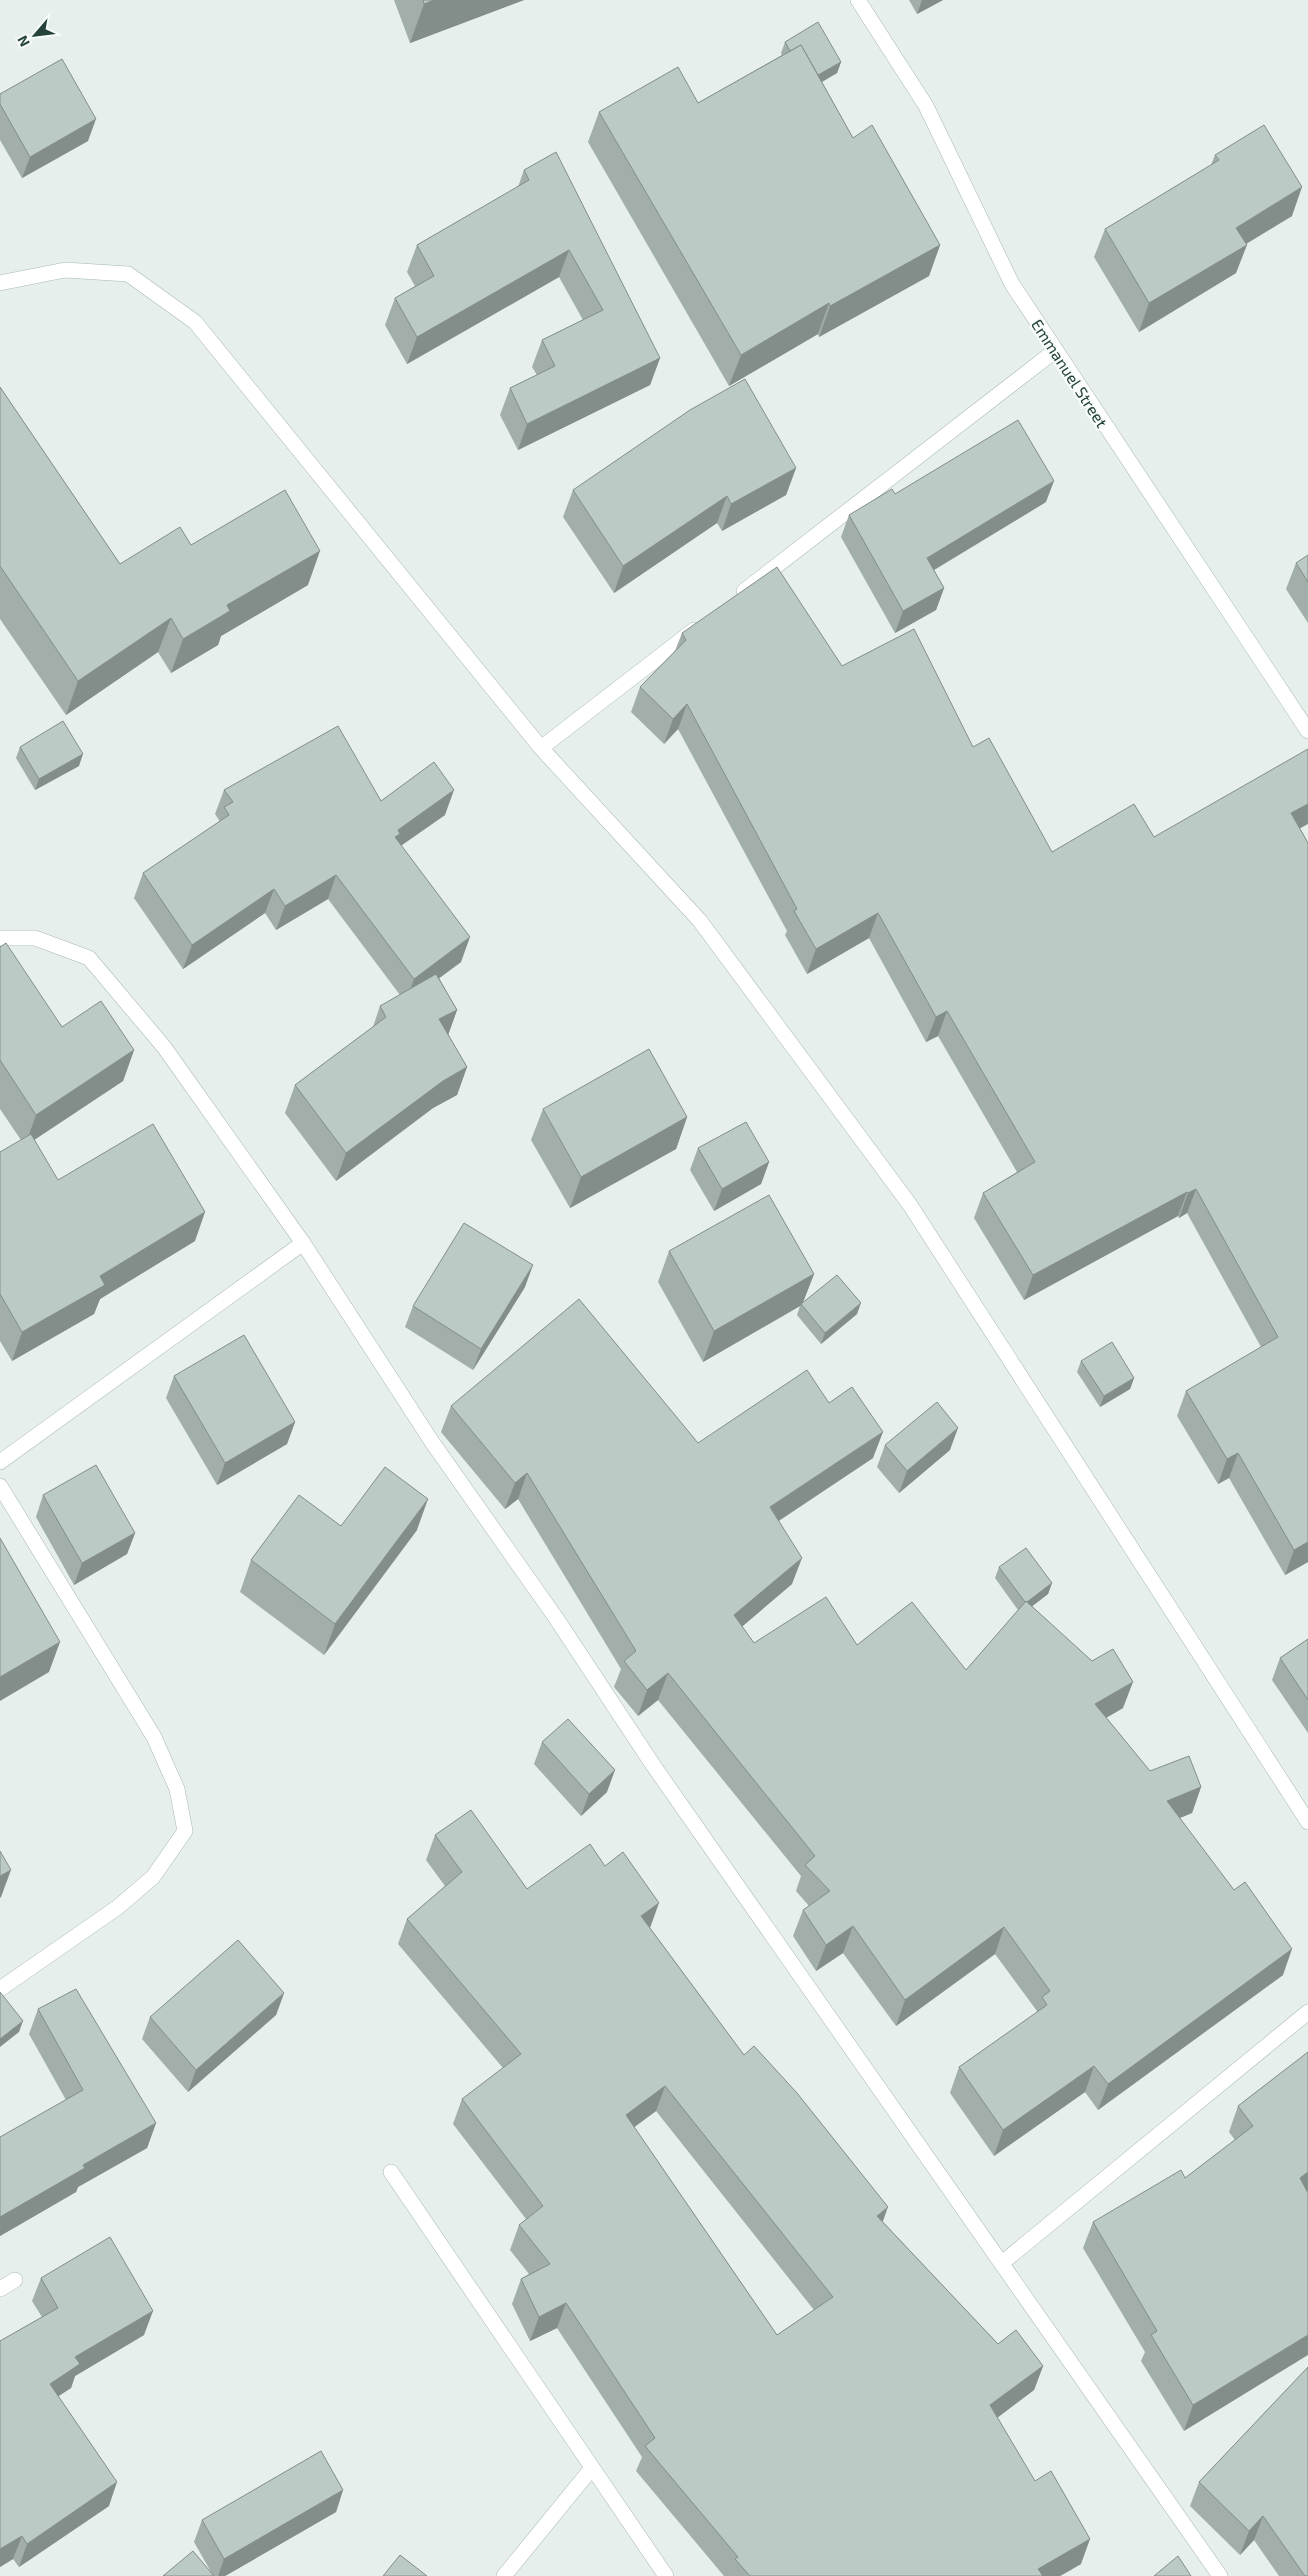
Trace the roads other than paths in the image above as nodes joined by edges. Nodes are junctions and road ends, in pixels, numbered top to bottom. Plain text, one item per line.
1 (858, 0) edge
2 (0, 283) edge
3 (1056, 350) junction
4 (736, 598) edge
5 (705, 622) edge
6 (1308, 731) edge
7 (541, 748) junction
8 (0, 938) edge
9 (303, 1243) junction
10 (0, 1462) edge
11 (0, 1486) edge
12 (1308, 1822) edge
13 (0, 1989) edge
14 (1308, 2012) edge
15 (391, 2172) dead end
16 (1002, 2264) junction
17 (15, 2280) dead end
18 (0, 2289) edge
19 (592, 2468) junction
20 (504, 2576) edge
21 (666, 2576) edge
22 (1220, 2576) edge

1 - 3 street, Emmanuel Street
2 - 7 street
3 - 4 street
3 - 6 street, Emmanuel Street
5 - 7 street
7 - 12 street
8 - 9 street
9 - 10 street
9 - 16 street
11 - 13 street
14 - 16 street
15 - 19 street
16 - 22 street
17 - 18 street
19 - 20 street
19 - 21 street

